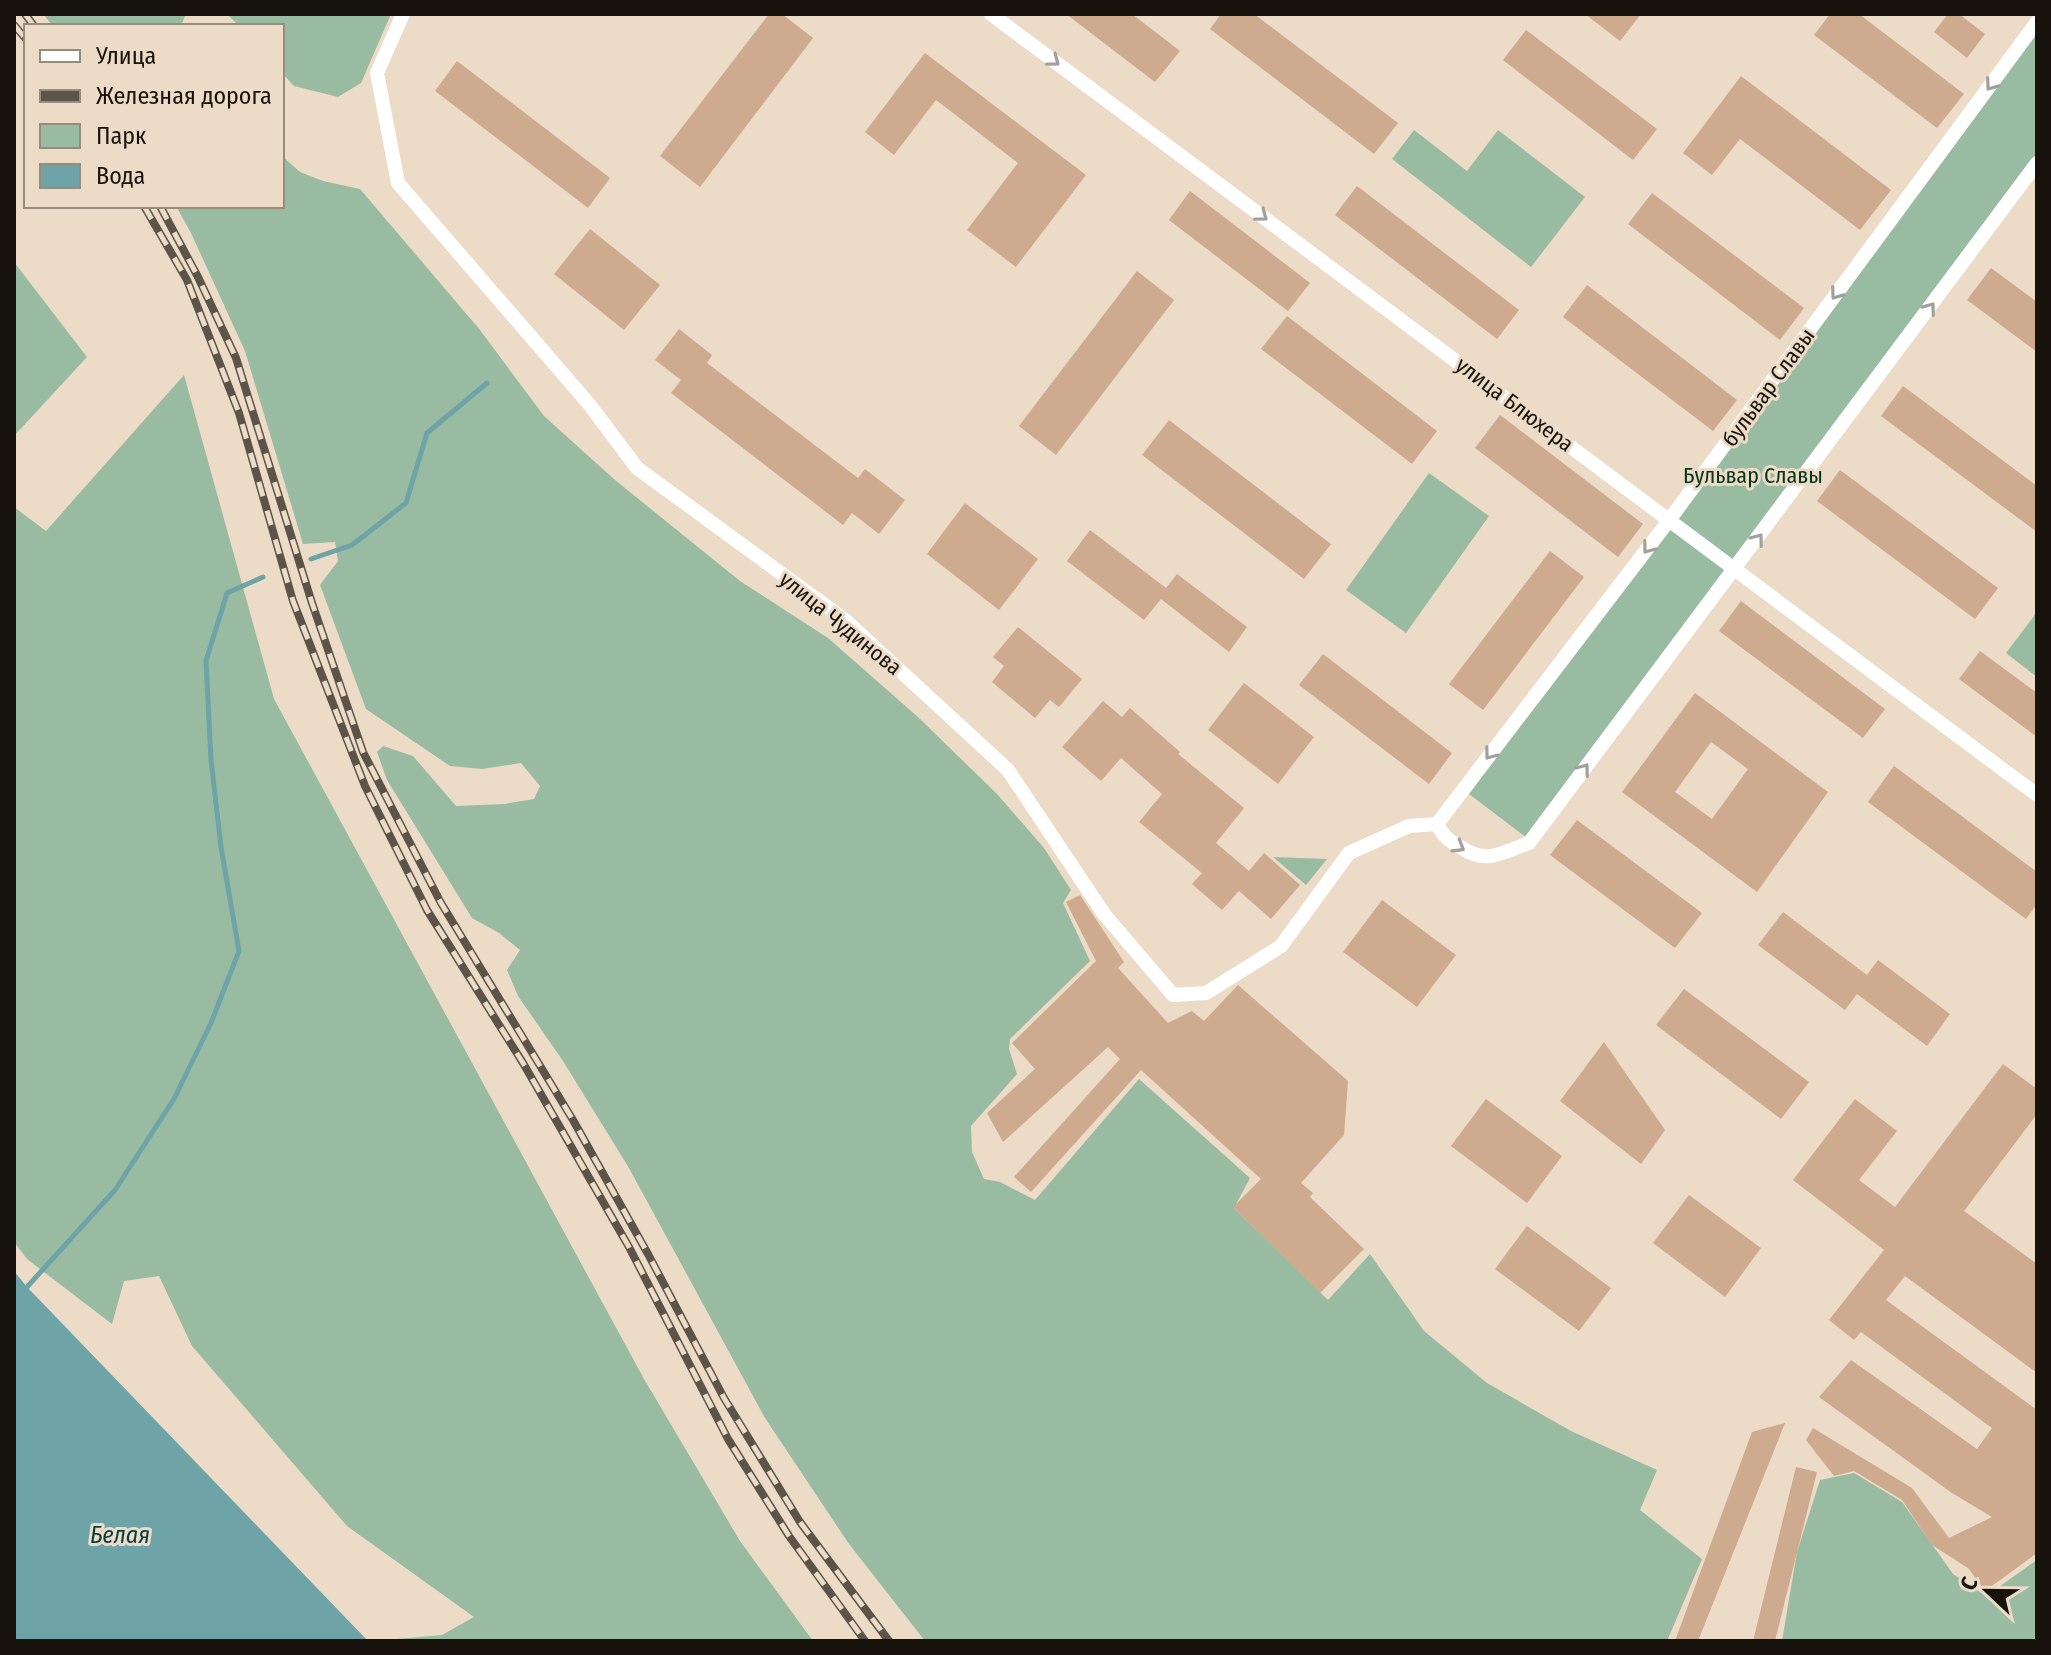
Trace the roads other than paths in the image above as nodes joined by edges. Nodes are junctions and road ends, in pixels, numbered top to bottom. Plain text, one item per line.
1 (403, 14) edge
2 (991, 14) edge
3 (2037, 22) edge
4 (2037, 163) edge
5 (1670, 519) junction
6 (1736, 568) junction
7 (2037, 795) edge
8 (1437, 824) junction

1 - 8 street, улица Чудинова
2 -> 5 street, улица Блюхера
3 -> 5 street, бульвар Славы
6 -> 4 street
5 - 6 street, улица Блюхера
5 -> 8 street, бульвар Славы
6 - 7 street, улица Блюхера
8 -> 6 street

